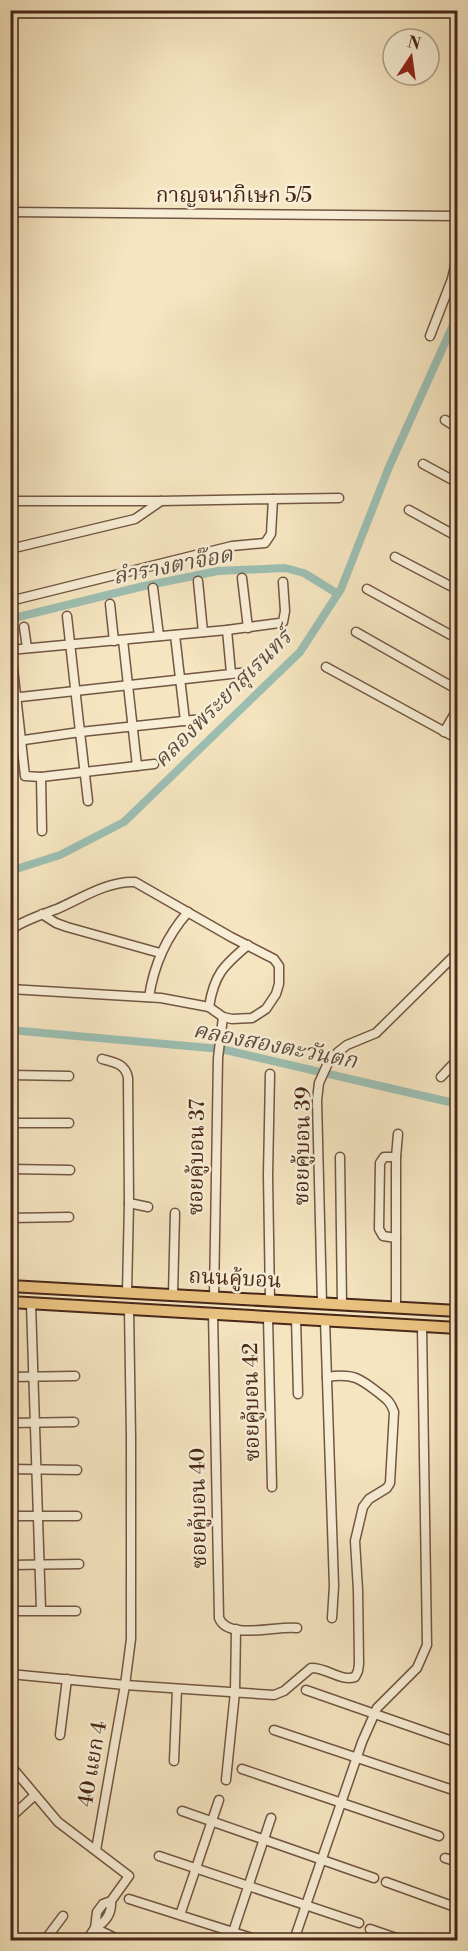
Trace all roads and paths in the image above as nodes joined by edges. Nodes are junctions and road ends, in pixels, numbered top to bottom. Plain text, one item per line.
1 (10, 213) edge
2 (458, 216) edge
3 (458, 253) edge
4 (430, 336) dead end
5 (445, 420) dead end
6 (458, 428) edge
7 (423, 464) dead end
8 (458, 483) edge
9 (273, 498) junction
10 (339, 498) dead end
11 (10, 501) edge
12 (161, 501) junction
13 (409, 510) dead end
14 (458, 537) edge
15 (10, 549) edge
16 (395, 557) dead end
17 (242, 578) dead end
18 (198, 581) dead end
19 (283, 582) dead end
20 (153, 588) dead end
21 (367, 589) dead end
22 (458, 590) edge
23 (10, 601) edge
24 (110, 604) dead end
25 (67, 616) dead end
26 (24, 627) dead end
27 (248, 628) junction
28 (227, 630) junction
29 (203, 632) junction
30 (356, 632) dead end
31 (175, 635) junction
32 (159, 636) junction
33 (458, 639) edge
34 (119, 640) junction
35 (69, 645) junction
36 (27, 648) junction
37 (11, 650) edge
38 (326, 667) dead end
39 (249, 672) dead end
40 (231, 673) junction
41 (180, 679) junction
42 (127, 684) junction
43 (75, 690) junction
44 (458, 690) edge
45 (13, 698) edge
46 (458, 708) edge
47 (202, 719) dead end
48 (185, 721) junction
49 (132, 727) junction
50 (80, 732) junction
51 (444, 732) junction
52 (458, 740) edge
53 (15, 741) edge
54 (154, 764) dead end
55 (137, 766) junction
56 (84, 771) junction
57 (41, 777) junction
58 (88, 801) dead end
59 (42, 831) dead end
60 (188, 912) junction
61 (42, 914) junction
62 (10, 930) edge
63 (248, 945) junction
64 (458, 952) edge
65 (160, 953) junction
66 (10, 990) edge
67 (149, 997) junction
68 (209, 1007) junction
69 (223, 1017) junction
70 (102, 1059) dead end
71 (458, 1059) edge
72 (270, 1074) dead end
73 (10, 1075) edge
74 (69, 1076) dead end
75 (441, 1077) dead end
76 (10, 1123) edge
77 (69, 1123) dead end
78 (398, 1134) dead end
79 (340, 1157) dead end
80 (396, 1157) junction
81 (10, 1169) edge
82 (70, 1170) dead end
83 (129, 1203) junction
84 (148, 1207) dead end
85 (175, 1213) dead end
86 (69, 1217) dead end
87 (10, 1218) edge
88 (396, 1238) junction
89 (10, 1276) edge
90 (11, 1286) edge
91 (127, 1293) junction
92 (173, 1295) junction
93 (214, 1298) junction
94 (270, 1301) junction
95 (10, 1302) edge
96 (322, 1303) junction
97 (31, 1304) junction
98 (342, 1305) junction
99 (396, 1308) junction
100 (129, 1309) junction
101 (458, 1311) edge
102 (213, 1313) junction
103 (268, 1317) junction
104 (296, 1318) junction
105 (325, 1320) junction
106 (422, 1326) junction
107 (458, 1328) edge
108 (75, 1376) dead end
109 (10, 1377) edge
110 (34, 1377) junction
111 (327, 1377) junction
112 (298, 1394) dead end
113 (10, 1422) edge
114 (74, 1422) dead end
115 (35, 1423) junction
116 (10, 1469) edge
117 (37, 1470) junction
118 (77, 1470) dead end
119 (272, 1486) dead end
120 (10, 1516) edge
121 (38, 1516) junction
122 (78, 1516) dead end
123 (79, 1564) dead end
124 (10, 1565) edge
125 (40, 1565) junction
126 (41, 1610) junction
127 (10, 1611) edge
128 (76, 1611) dead end
129 (332, 1618) dead end
130 (297, 1628) dead end
131 (236, 1629) junction
132 (10, 1674) edge
133 (67, 1679) junction
134 (125, 1685) junction
135 (177, 1689) junction
136 (306, 1690) dead end
137 (235, 1692) junction
138 (374, 1714) junction
139 (274, 1731) dead end
140 (60, 1735) dead end
141 (458, 1743) edge
142 (357, 1759) junction
143 (174, 1761) dead end
144 (10, 1765) edge
145 (242, 1769) dead end
146 (226, 1780) dead end
147 (456, 1791) dead end
148 (35, 1795) junction
149 (219, 1800) dead end
150 (341, 1802) junction
151 (182, 1811) dead end
152 (10, 1818) edge
153 (271, 1818) dead end
154 (212, 1822) junction
155 (439, 1836) dead end
156 (264, 1840) junction
157 (96, 1850) junction
158 (159, 1856) dead end
159 (445, 1858) dead end
160 (322, 1860) junction
161 (458, 1862) edge
162 (196, 1868) junction
163 (374, 1878) dead end
164 (386, 1882) dead end
165 (249, 1886) junction
166 (129, 1899) dead end
167 (306, 1905) junction
168 (458, 1908) edge
169 (63, 1916) dead end
170 (180, 1916) junction
171 (359, 1923) dead end
172 (95, 1928) junction
173 (370, 1929) dead end
174 (233, 1932) junction
175 (242, 1938) edge
176 (45, 1941) edge
177 (87, 1941) edge
178 (120, 1941) edge
179 (258, 1941) edge
180 (294, 1941) edge
181 (402, 1941) edge

1 - 2 street, กาญจนาภิเษก 5/5
3 - 4 street
5 - 6 street
7 - 8 street
9 - 10 street
9 - 12 street
9 - 23 street
11 - 12 street
12 - 15 street
13 - 14 street
16 - 22 street
17 - 27 street
18 - 29 street
19 - 27 street
20 - 32 street
21 - 33 street
24 - 34 street
25 - 35 street
26 - 36 street
27 - 28 street
28 - 29 street
28 - 40 street
29 - 31 street
30 - 44 street
31 - 32 street
31 - 41 street
32 - 34 street
34 - 35 street
34 - 42 street
35 - 36 street
35 - 43 street
36 - 37 street
37 - 45 street
38 - 51 street
39 - 40 street
40 - 41 street
41 - 42 street
41 - 48 street
42 - 43 street
42 - 49 street
43 - 45 street
43 - 50 street
45 - 53 street
46 - 51 street
47 - 48 street
48 - 49 street
49 - 50 street
49 - 55 street
50 - 53 street
50 - 56 street
51 - 52 street
53 - 57 street
54 - 55 street
55 - 56 street
56 - 57 street
56 - 58 street
57 - 59 street
60 - 61 street
60 - 63 street
60 - 65 street
61 - 62 street
61 - 65 street
63 - 68 street
63 - 69 street
64 - 96 street, ซอยคู้บอน 39
65 - 67 street
66 - 67 street
67 - 68 street
68 - 69 street
69 - 93 street, ซอยคู้บอน 37
70 - 83 street
71 - 75 street
72 - 94 street
73 - 74 street
76 - 77 street
78 - 80 street
79 - 98 street
80 - 88 street
80 - 88 street
81 - 82 street
83 - 84 street
83 - 91 street
85 - 92 street
86 - 87 street
88 - 99 street
89 - 90 street
90 - 91 main road, ถนนคู้บอน
91 - 92 main road, ถนนคู้บอน
92 - 93 main road, ถนนคู้บอน
93 - 94 main road, ถนนคู้บอน
94 - 96 main road, ถนนคู้บอน
95 - 97 main road, ถนนคู้บอน
96 - 98 main road, ถนนคู้บอน
97 - 100 main road, ถนนคู้บอน
97 - 110 street
98 - 99 main road, ถนนคู้บอน
99 - 101 main road, ถนนคู้บอน
100 - 102 main road, ถนนคู้บอน
100 - 134 street, 40 แยก 4
102 - 103 main road, ถนนคู้บอน
102 - 131 street, ซอยคู้บอน 40
103 - 104 main road, ถนนคู้บอน
103 - 119 street, ซอยคู้บอน 42
104 - 105 main road, ถนนคู้บอน
104 - 112 street
105 - 106 main road, ถนนคู้บอน
105 - 111 street
106 - 107 main road, ถนนคู้บอน
106 - 138 street
108 - 110 street
109 - 110 street
110 - 115 street
111 - 129 street
111 - 137 street
113 - 115 street
114 - 115 street
115 - 117 street
116 - 117 street
117 - 118 street
117 - 121 street
120 - 121 street
121 - 122 street
121 - 125 street
123 - 125 street
124 - 125 street
125 - 126 street
126 - 127 street
126 - 128 street
130 - 131 street
131 - 137 street
132 - 133 street
133 - 134 street
133 - 140 street
134 - 135 street
134 - 157 street, 40 แยก 4
135 - 137 street
135 - 143 street
136 - 138 street
137 - 146 street
138 - 141 street
138 - 142 street
139 - 142 street
142 - 147 street
142 - 150 street
144 - 148 street
145 - 150 street
148 - 152 street
148 - 157 street
149 - 154 street
150 - 155 street
150 - 160 street
151 - 154 street
153 - 156 street
154 - 156 street
154 - 162 street
156 - 160 street
156 - 165 street
157 - 172 street
158 - 162 street
159 - 161 street
160 - 163 street
160 - 167 street
162 - 165 street
162 - 170 street
164 - 168 street
165 - 167 street
165 - 174 street
166 - 170 street
167 - 171 street
167 - 180 street
169 - 176 street
170 - 174 street
172 - 177 street
172 - 178 street
173 - 181 street
174 - 175 street
175 - 179 street

